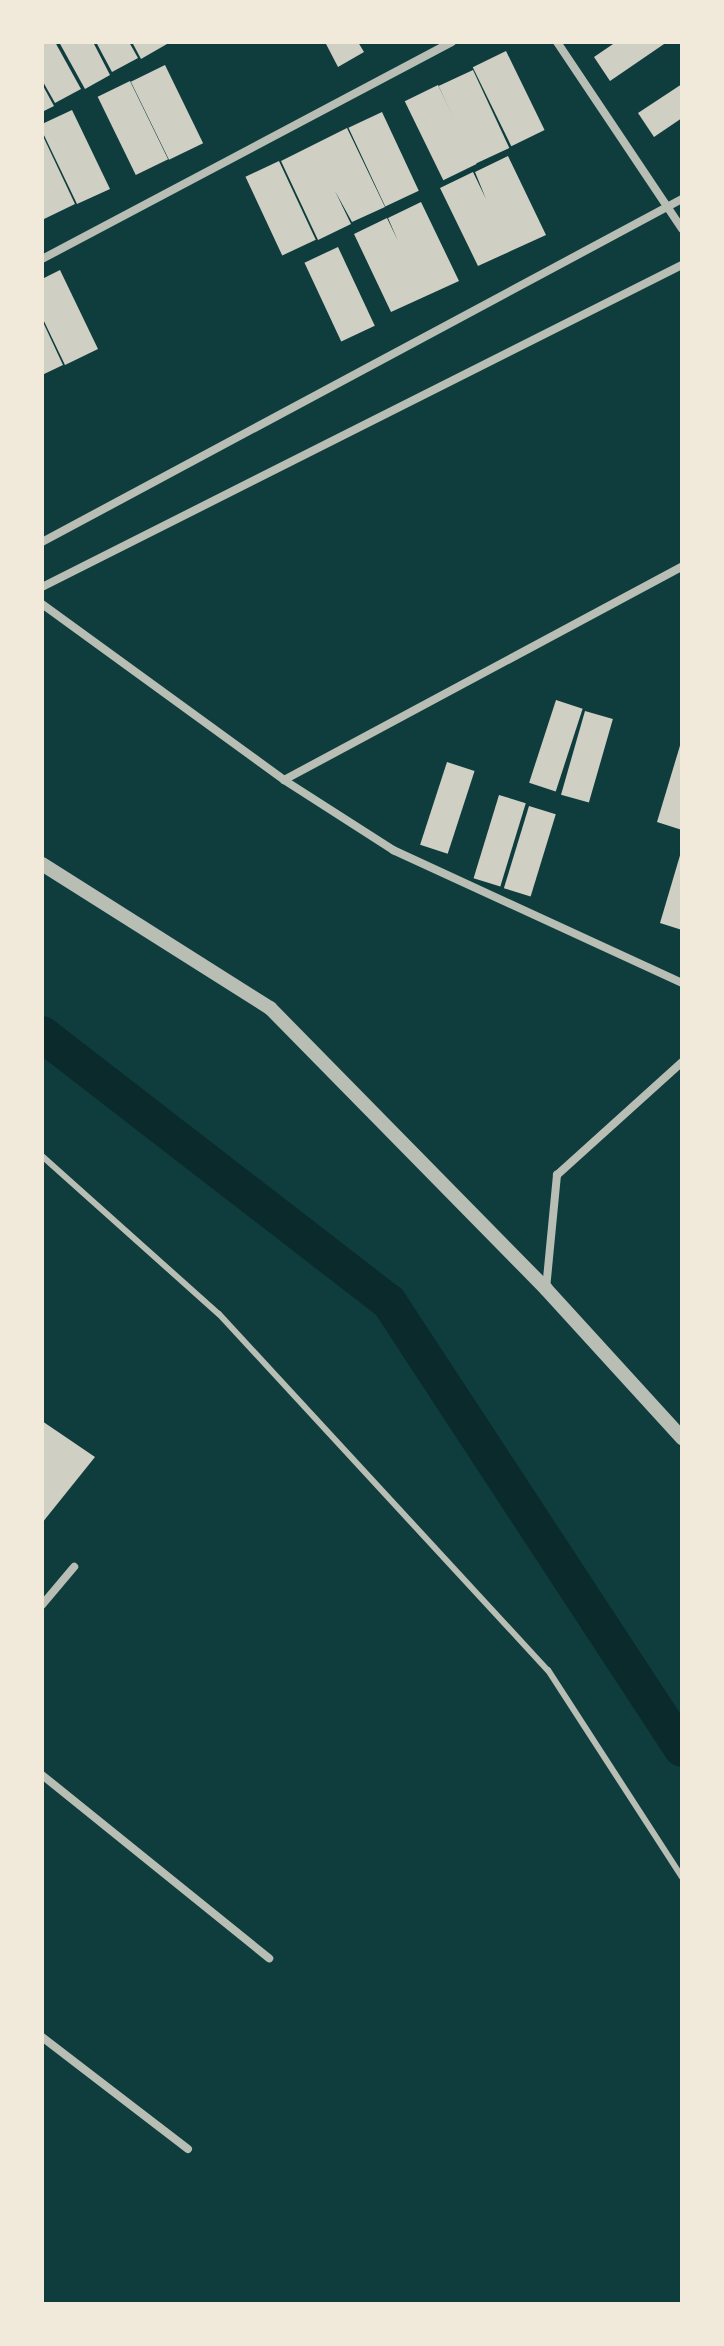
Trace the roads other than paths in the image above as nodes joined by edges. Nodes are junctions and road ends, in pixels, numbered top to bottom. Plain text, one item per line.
1 (452, 42) edge
2 (557, 42) edge
3 (682, 199) edge
4 (668, 207) junction
5 (682, 229) edge
6 (42, 259) edge
7 (682, 265) edge
8 (42, 542) edge
9 (682, 567) edge
10 (42, 587) edge
11 (42, 604) edge
12 (284, 780) junction
13 (42, 864) edge
14 (682, 983) edge
15 (682, 1062) edge
16 (42, 1156) edge
17 (546, 1289) junction
18 (682, 1438) edge
19 (74, 1567) dead end
20 (42, 1605) edge
21 (42, 1775) edge
22 (682, 1877) edge
23 (269, 1958) dead end
24 (42, 2037) edge
25 (188, 2149) dead end

1 - 6 street
2 - 4 street
3 - 4 street
4 - 5 street
4 - 8 street
7 - 10 street
9 - 12 street
11 - 12 street
12 - 14 street
13 - 17 street
15 - 17 street
16 - 22 lane
17 - 18 street
19 - 20 street
21 - 23 street
24 - 25 street

